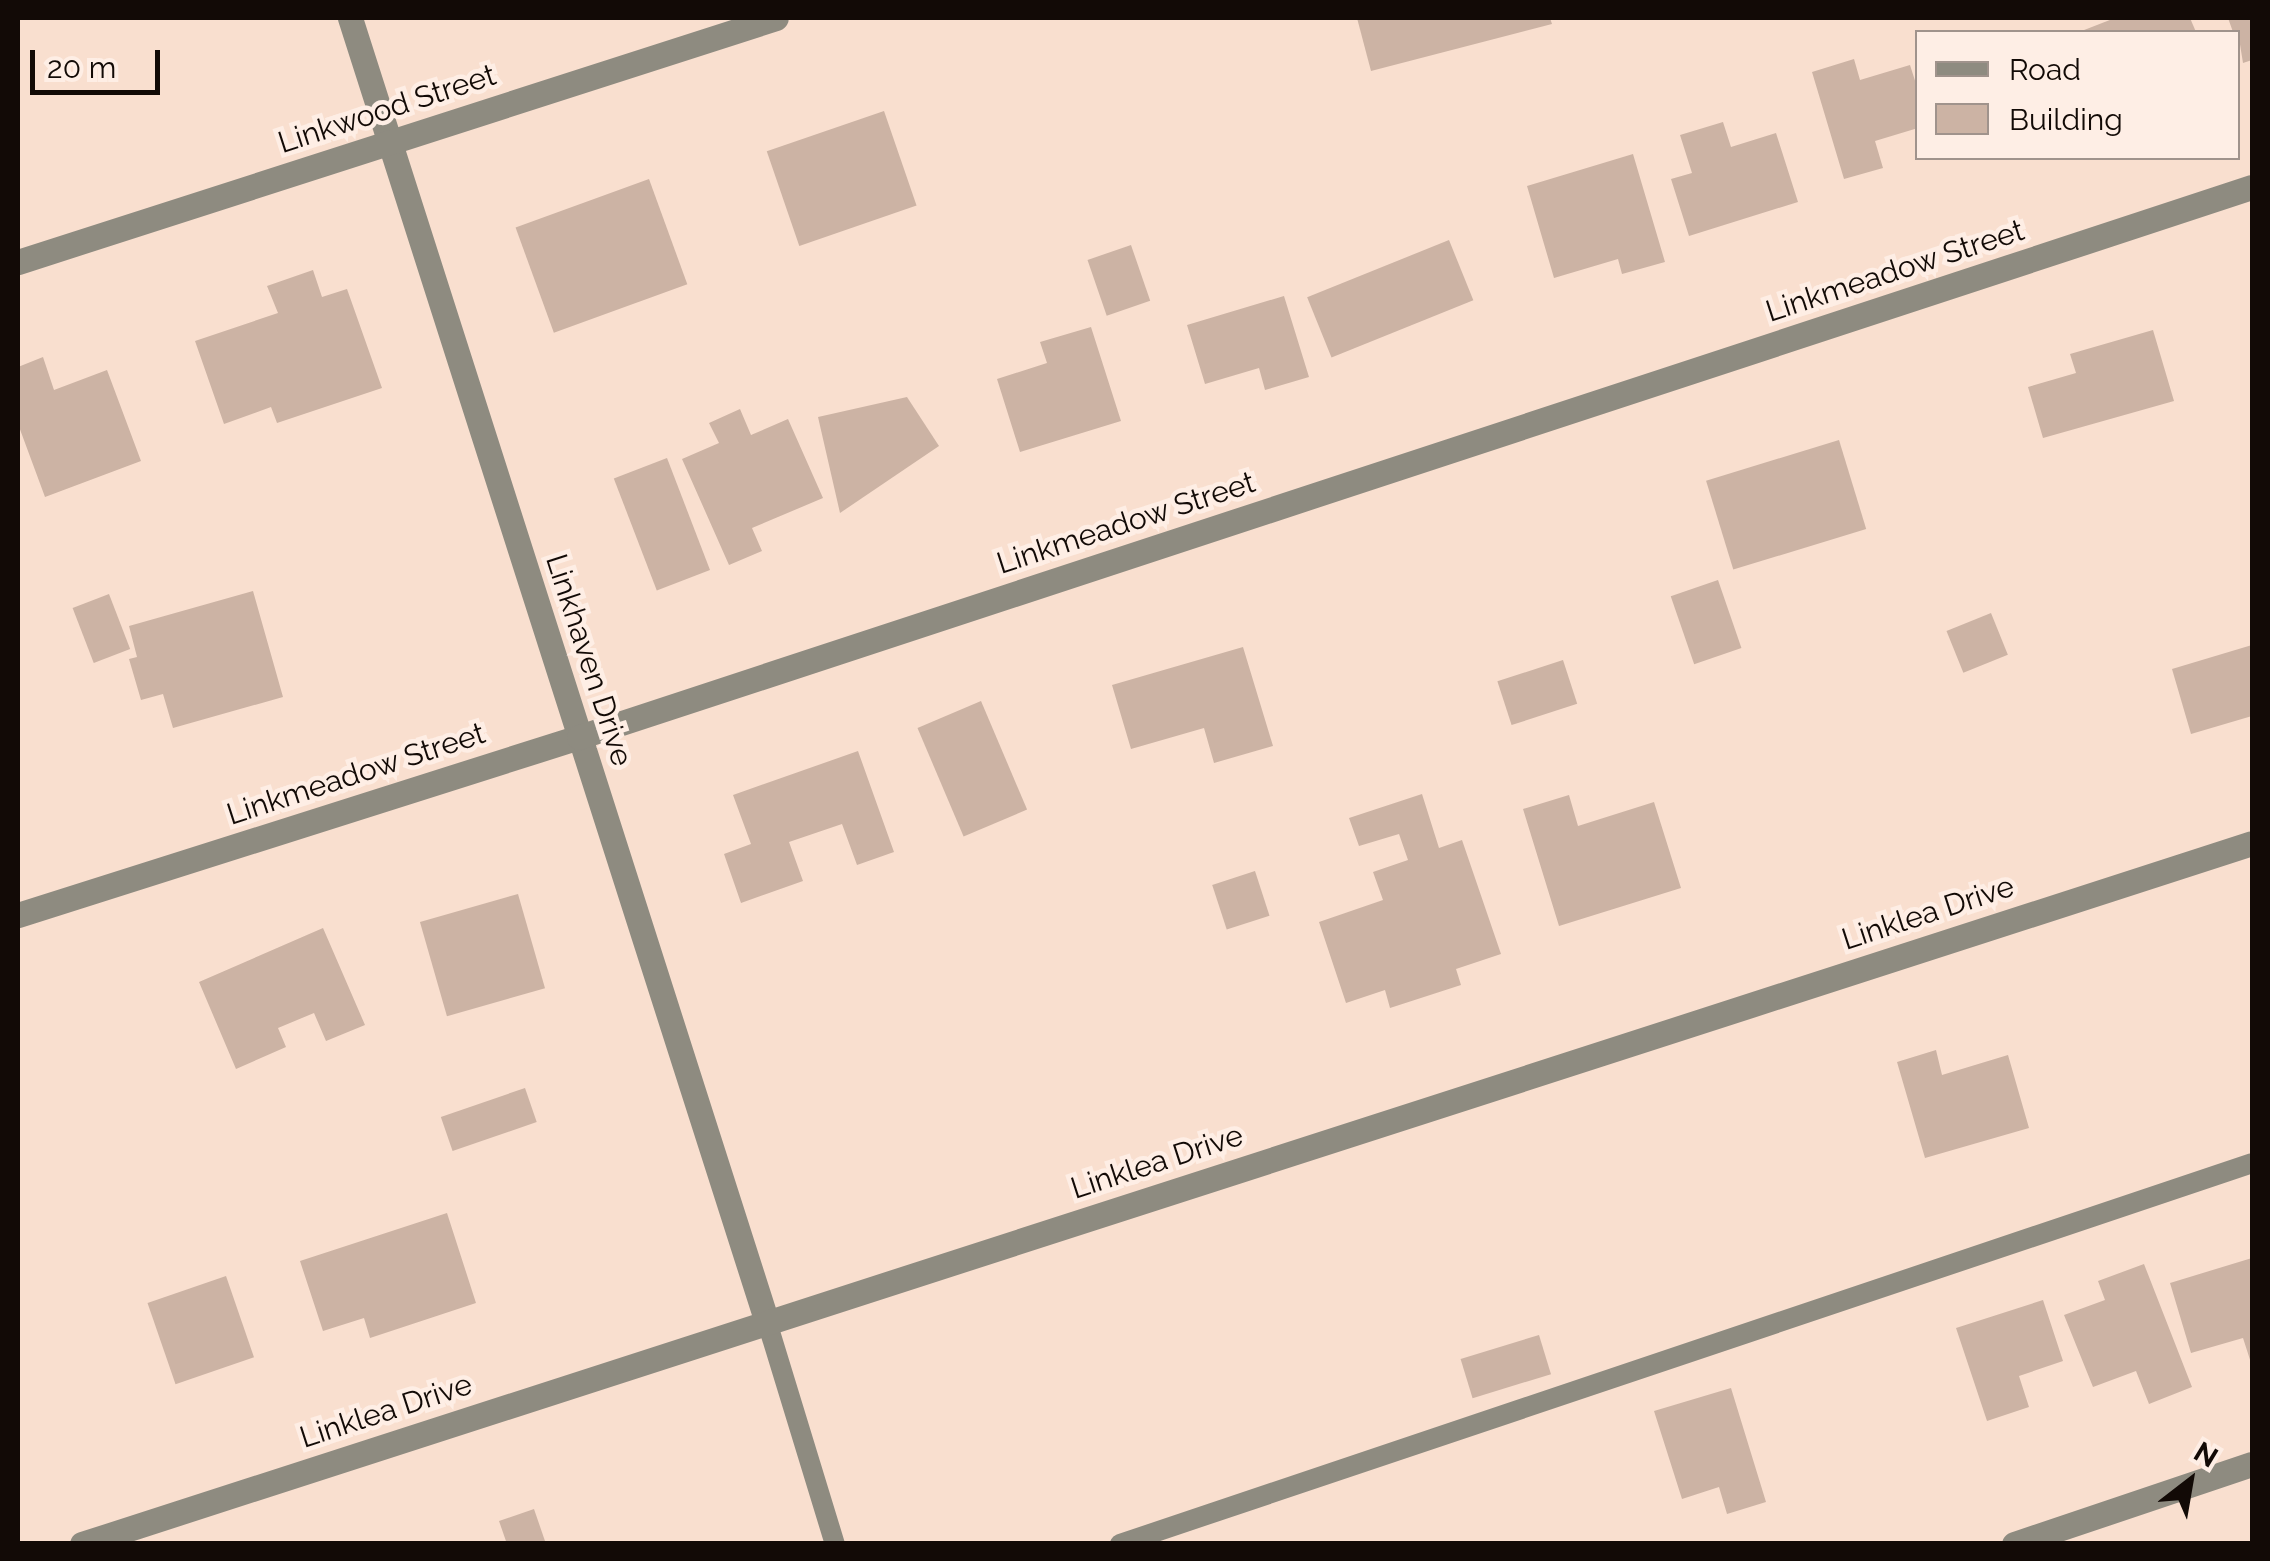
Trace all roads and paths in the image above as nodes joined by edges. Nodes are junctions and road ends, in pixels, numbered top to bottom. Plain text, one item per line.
1 (350, 18) edge
2 (776, 18) edge
3 (392, 142) junction
4 (2252, 188) edge
5 (18, 262) edge
6 (579, 737) junction
7 (2252, 843) edge
8 (18, 915) edge
9 (2252, 1163) edge
10 (767, 1322) junction
11 (2252, 1464) edge
12 (82, 1544) edge
13 (836, 1544) edge
14 (1120, 1544) edge
15 (2014, 1544) edge

1 - 3 street, Linkhaven Drive
2 - 3 street, Linkwood Street
3 - 5 street, Linkwood Street
3 - 6 street, Linkhaven Drive
4 - 6 street, Linkmeadow Street
6 - 8 street, Linkmeadow Street
6 - 10 street, Linkhaven Drive
7 - 10 street, Linklea Drive
9 - 14 lane
10 - 12 street, Linklea Drive
10 - 13 lane
11 - 15 street

